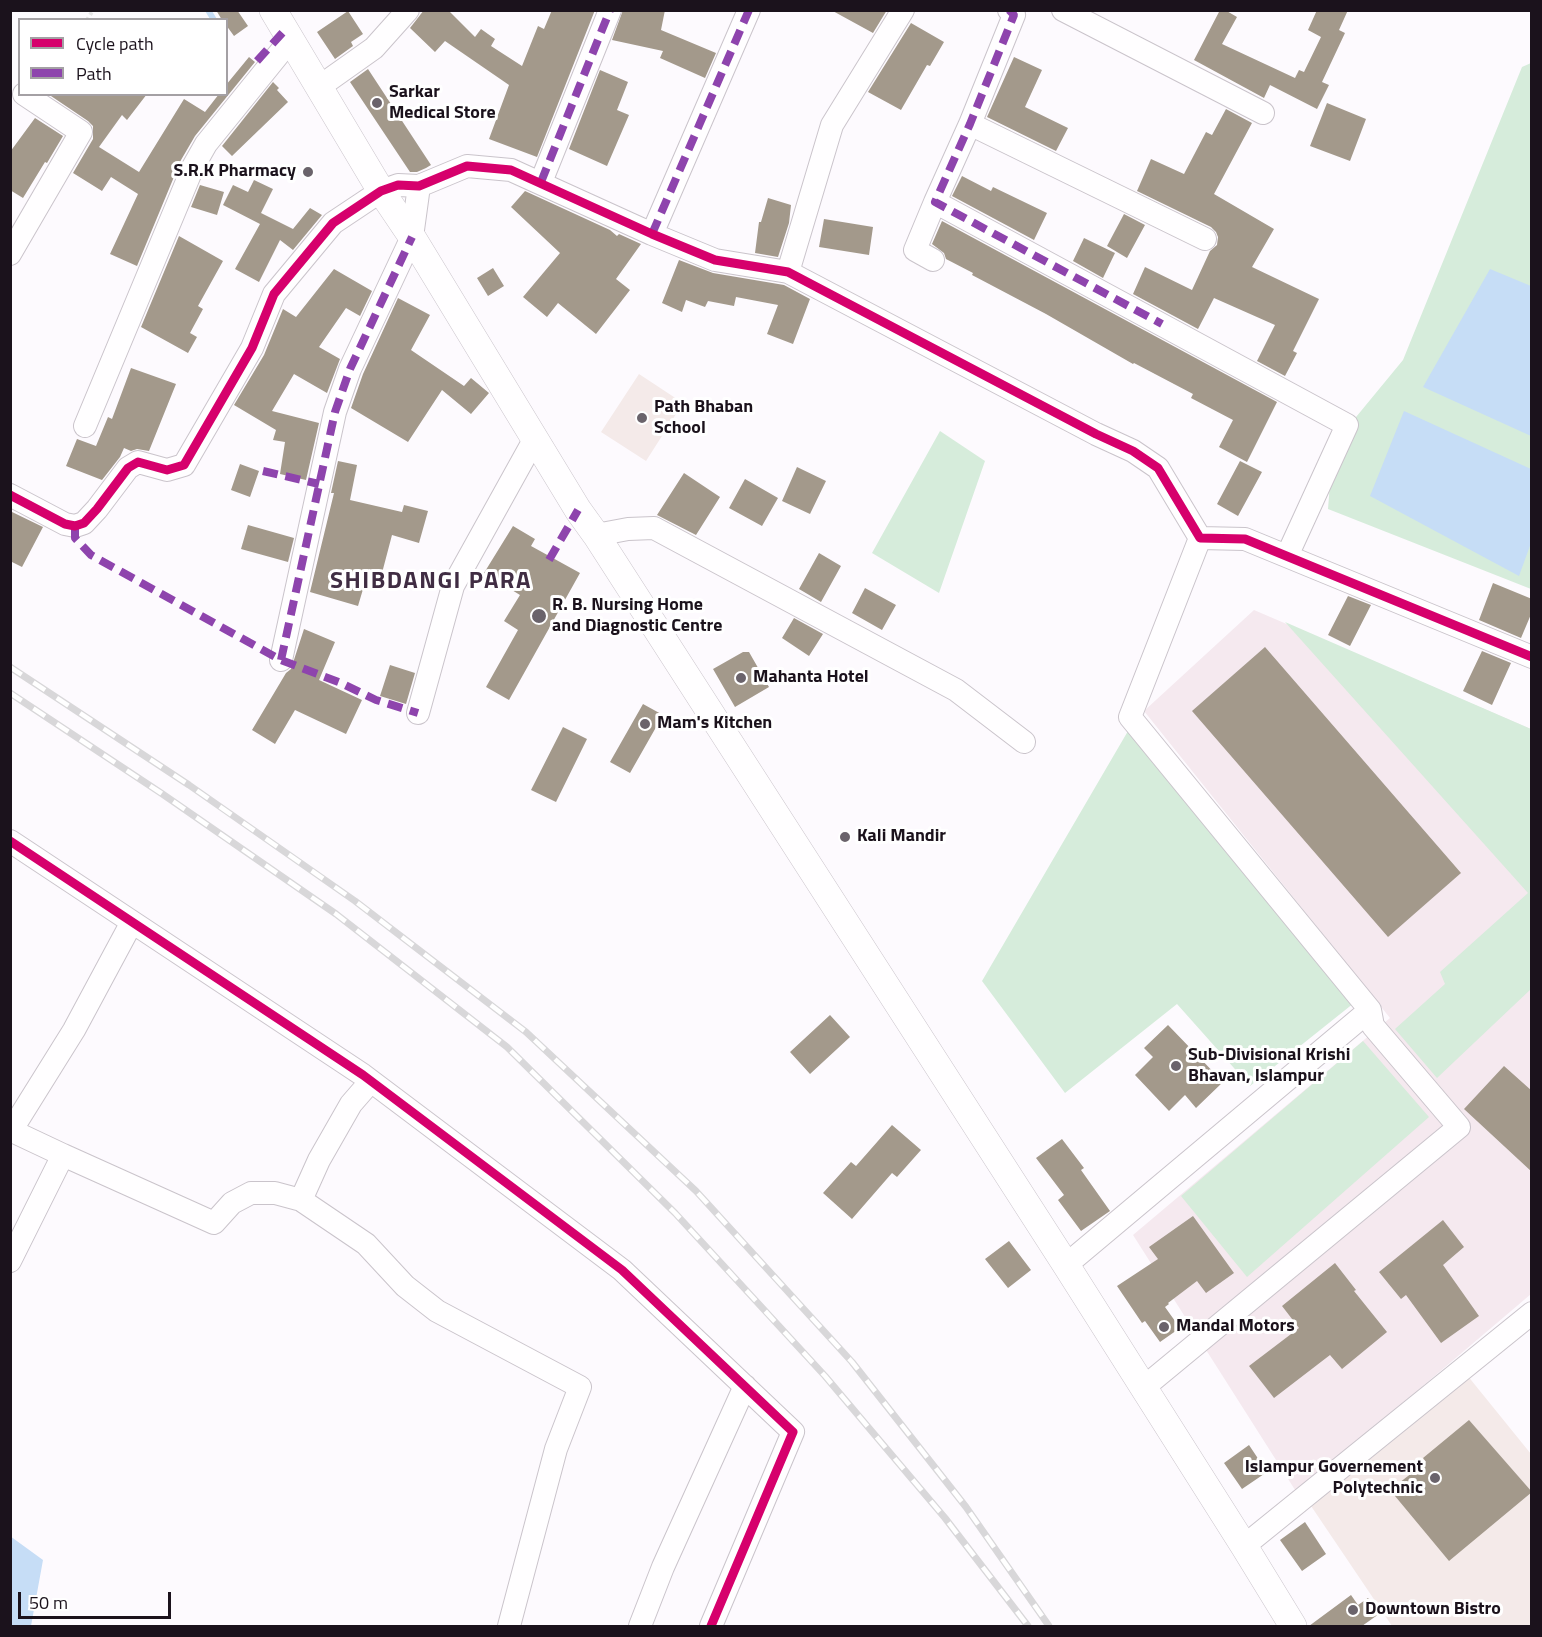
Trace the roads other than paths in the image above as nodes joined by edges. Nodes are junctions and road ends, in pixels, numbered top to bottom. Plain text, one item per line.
1 (273, 10) edge
2 (408, 10) edge
3 (610, 10) edge
4 (749, 10) edge
5 (903, 10) edge
6 (1009, 10) edge
7 (1064, 10) edge
8 (291, 39) junction
9 (319, 87) junction
10 (27, 96) edge
11 (1263, 113) dead end
12 (970, 124) junction
13 (541, 182) junction
14 (419, 186) junction
15 (381, 191) junction
16 (935, 202) junction
17 (652, 234) junction
18 (412, 237) junction
19 (1205, 239) dead end
20 (10, 254) edge
21 (933, 260) dead end
22 (788, 272) junction
23 (85, 426) dead end
24 (534, 440) junction
25 (10, 495) edge
26 (596, 535) junction
27 (1200, 538) junction
28 (1287, 556) junction
29 (1532, 657) edge
30 (281, 660) dead end
31 (418, 713) dead end
32 (1024, 742) dead end
33 (10, 841) edge
34 (132, 922) junction
35 (1370, 1010) junction
36 (370, 1081) junction
37 (11, 1131) edge
38 (63, 1155) junction
39 (301, 1200) junction
40 (10, 1261) edge
41 (1066, 1265) junction
42 (1532, 1313) edge
43 (745, 1386) junction
44 (1143, 1388) junction
45 (1244, 1546) junction
46 (508, 1626) edge
47 (640, 1626) edge
48 (711, 1626) edge
49 (1293, 1626) edge

1 - 8 main road
2 - 9 street
3 - 13 street
4 - 17 street
5 - 22 street
6 - 12 street
7 - 11 street
8 - 9 main road
8 - 23 street
9 - 15 main road
10 - 20 street
12 - 16 street
12 - 19 street
13 - 14 street
13 - 17 street
14 - 15 street
14 - 18 street
15 - 18 main road
15 - 25 street
16 - 21 street
16 - 28 street
17 - 22 street
18 - 24 main road
18 - 30 street
22 - 27 street
24 - 26 main road
24 - 31 street
26 - 32 street
26 - 41 main road
27 - 28 street
27 - 35 street
28 - 29 street
33 - 34 street
34 - 36 street
34 - 37 street
35 - 41 street
35 - 44 street
36 - 39 street
36 - 43 street
37 - 38 street
38 - 39 street
38 - 40 street
39 - 46 street
41 - 44 main road
42 - 45 street
43 - 47 street
43 - 48 street
44 - 45 main road
45 - 49 main road

